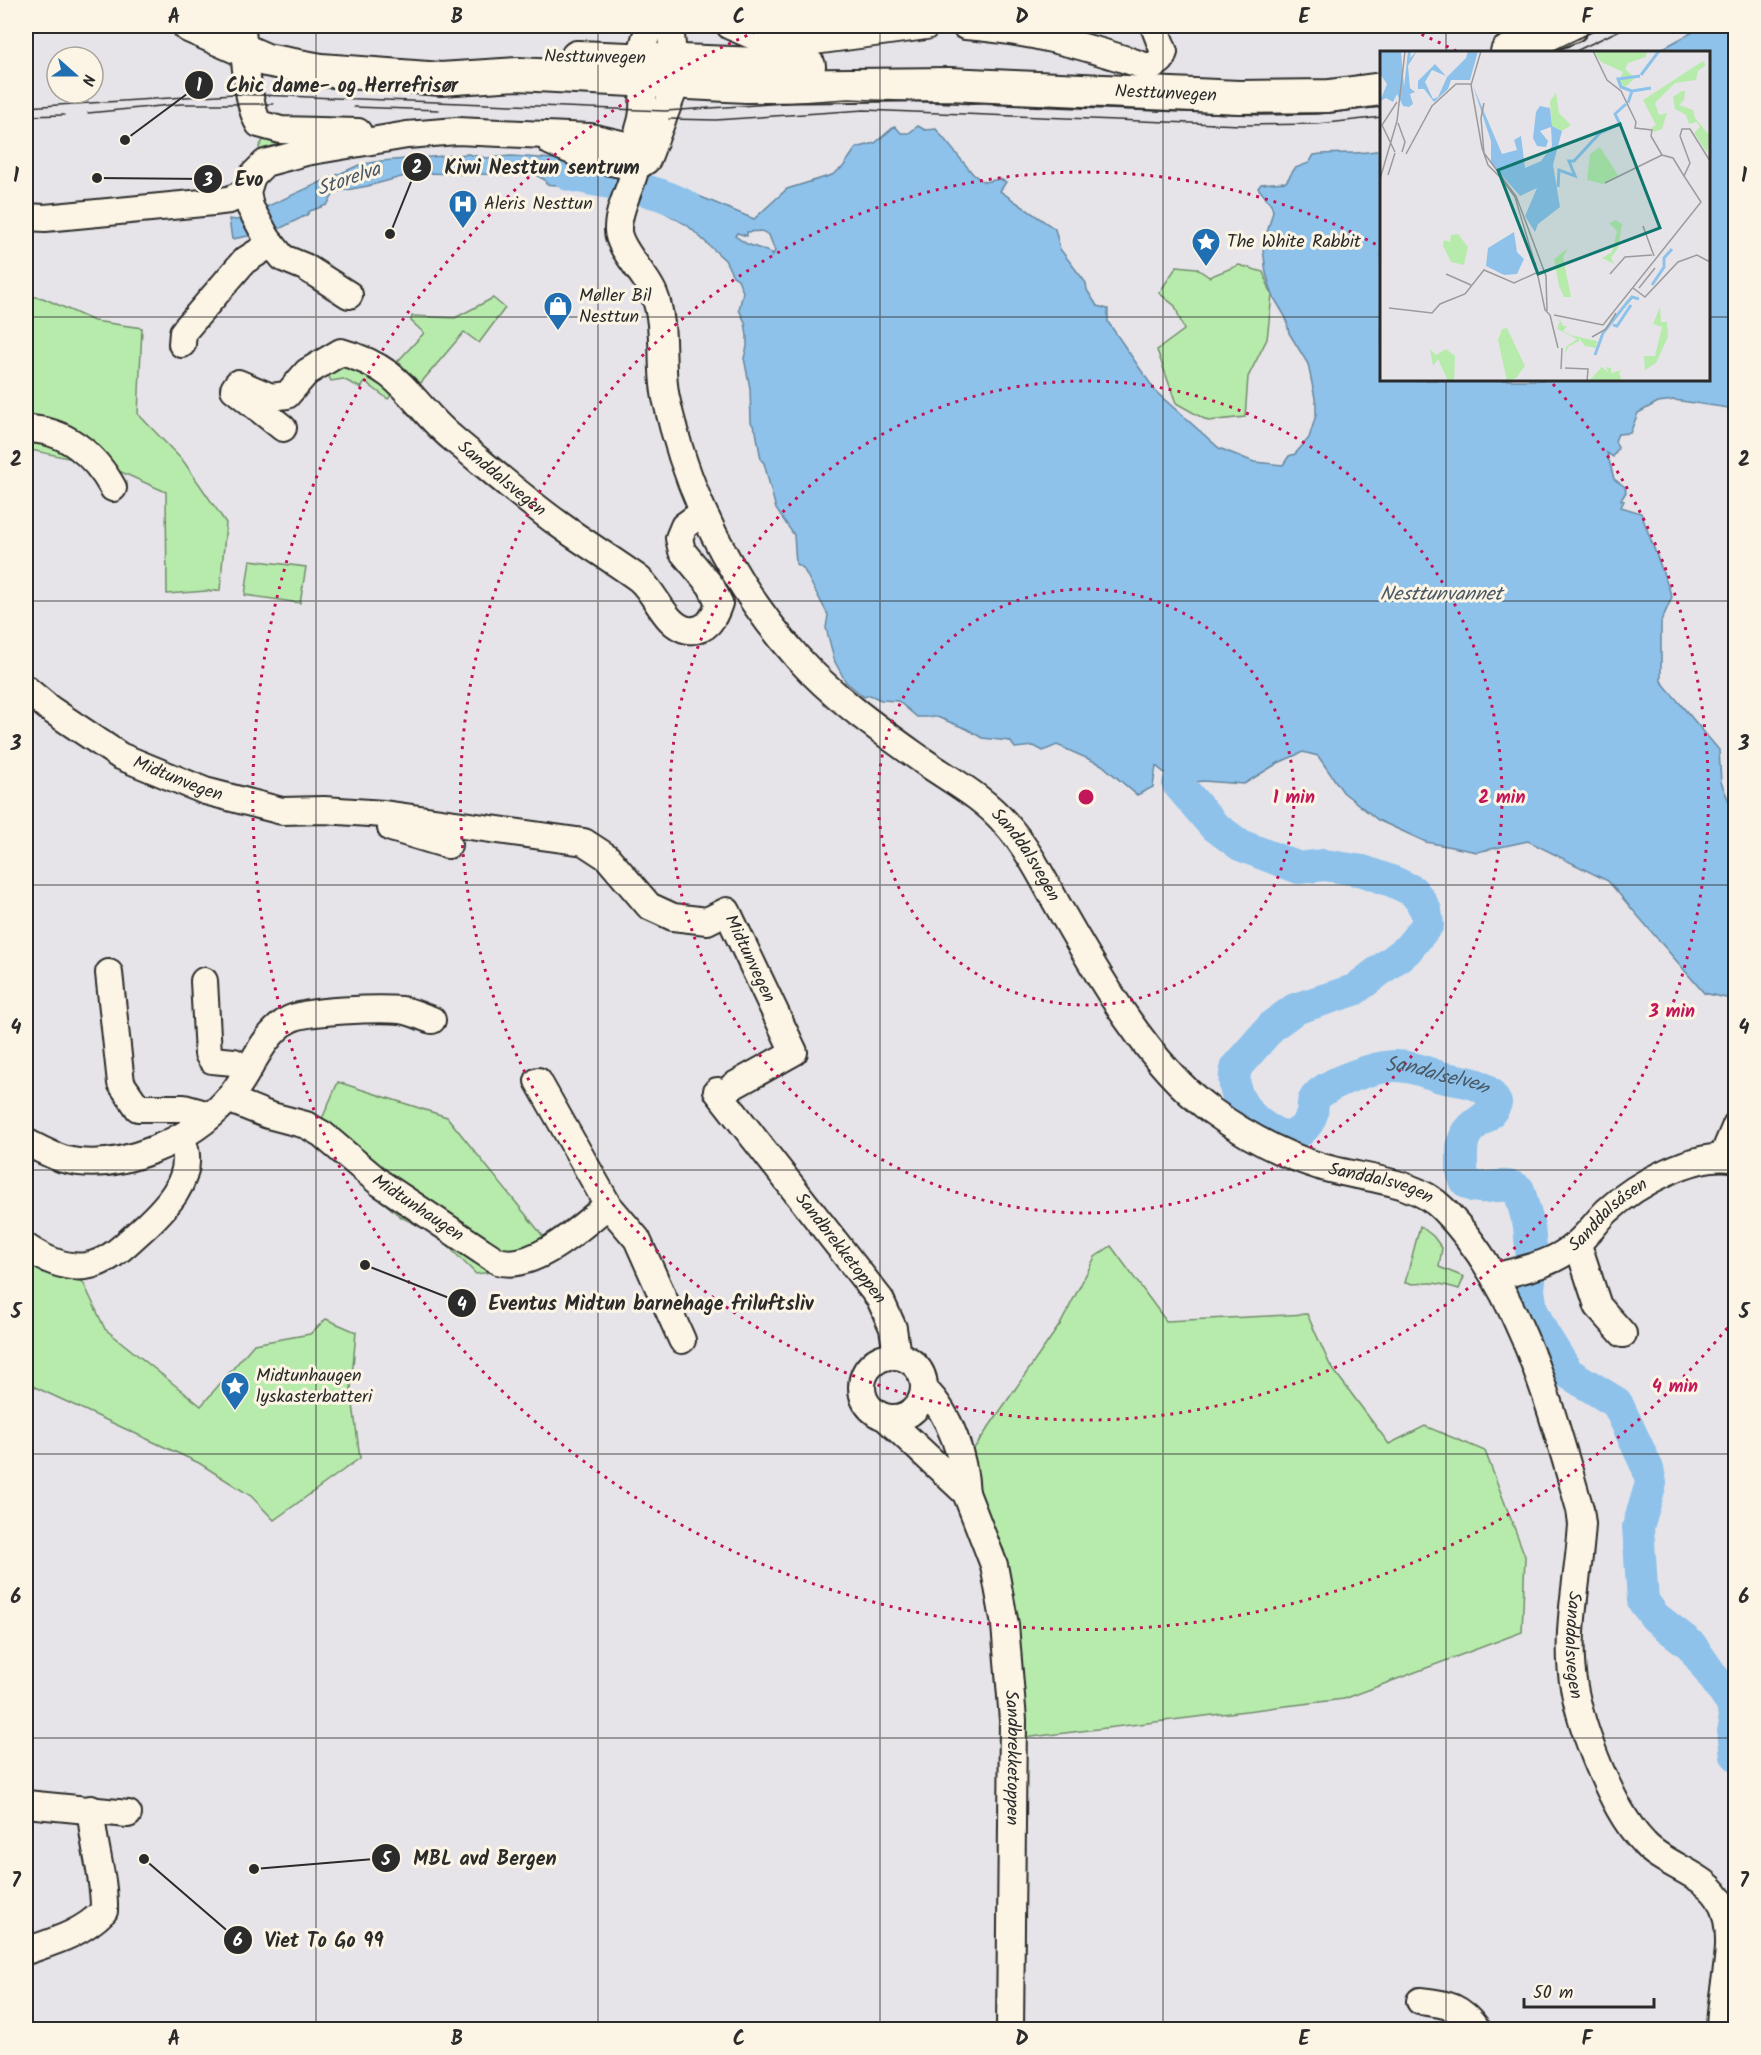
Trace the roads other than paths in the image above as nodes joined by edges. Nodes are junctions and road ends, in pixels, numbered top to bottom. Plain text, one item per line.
1 (189, 26) edge
2 (651, 26) edge
3 (670, 26) edge
4 (730, 26) edge
5 (926, 26) edge
6 (965, 26) edge
7 (1154, 26) edge
8 (1572, 26) edge
9 (1554, 32) edge
10 (241, 48) edge
11 (1509, 51) edge
12 (640, 70) junction
13 (675, 72) junction
14 (1380, 89) edge
15 (407, 135) junction
16 (634, 163) junction
17 (248, 199) junction
18 (26, 217) edge
19 (265, 245) junction
20 (349, 295) dead end
21 (188, 338) dead end
22 (283, 428) dead end
23 (26, 429) edge
24 (113, 488) dead end
25 (702, 513) junction
26 (26, 689) edge
27 (351, 811) junction
28 (448, 845) dead end
29 (109, 973) dead end
30 (204, 981) dead end
31 (432, 1020) dead end
32 (246, 1071) junction
33 (538, 1081) dead end
34 (219, 1107) junction
35 (1736, 1125) edge
36 (181, 1138) junction
37 (26, 1142) edge
38 (762, 1150) joint
39 (1729, 1158) edge
40 (608, 1205) junction
41 (1576, 1245) junction
42 (26, 1246) edge
43 (1495, 1277) junction
44 (1623, 1334) dead end
45 (682, 1340) dead end
46 (897, 1356) junction
47 (925, 1390) junction
48 (886, 1418) junction
49 (966, 1493) junction
50 (26, 1804) edge
51 (91, 1809) junction
52 (128, 1814) dead end
53 (26, 1951) edge
54 (1420, 2001) dead end
55 (1010, 2030) edge
56 (1478, 2030) edge
57 (1720, 2030) edge

1 - 10 main road, Nesttunvegen
2 - 12 street
3 - 13 street
4 - 5 street
6 - 7 street
8 - 9 main road
9 - 11 main road
10 - 12 main road, Nesttunvegen
10 - 12 main road, Nesttunvegen
10 - 15 street
12 - 13 main road, Nesttunvegen
12 - 16 street, Sanddalsvegen
13 - 14 main road, Nesttunvegen
13 - 16 street, Sanddalsvegen
15 - 16 street
15 - 17 street
16 - 25 street, Sanddalsvegen
17 - 18 street
17 - 19 street
19 - 20 street
19 - 21 street
22 - 25 street, Sanddalsvegen
23 - 24 street
25 - 43 street, Sanddalsvegen
26 - 27 street, Midtunvegen
27 - 28 street, Midtunvegen
27 - 38 street, Midtunvegen
29 - 34 street, Midtunhaugen
30 - 32 street
31 - 32 street
32 - 34 street
33 - 40 street
34 - 36 street
34 - 40 street, Midtunhaugen
35 - 39 street, Sanddalsåsen
36 - 37 street
36 - 42 street
38 - 46 street, Sandbrekketoppen
39 - 41 street, Sanddalsåsen
40 - 45 street
41 - 43 street, Sanddalsåsen
41 - 44 street
43 - 57 street, Sanddalsvegen
46 - 47 street, Sandbrekketoppen
46 - 48 street, Sandbrekketoppen
47 - 48 street
47 - 49 street, Sandbrekketoppen
48 - 49 street, Sandbrekketoppen
49 - 55 street, Sandbrekketoppen
50 - 51 street
51 - 52 street
51 - 53 street
54 - 56 street

